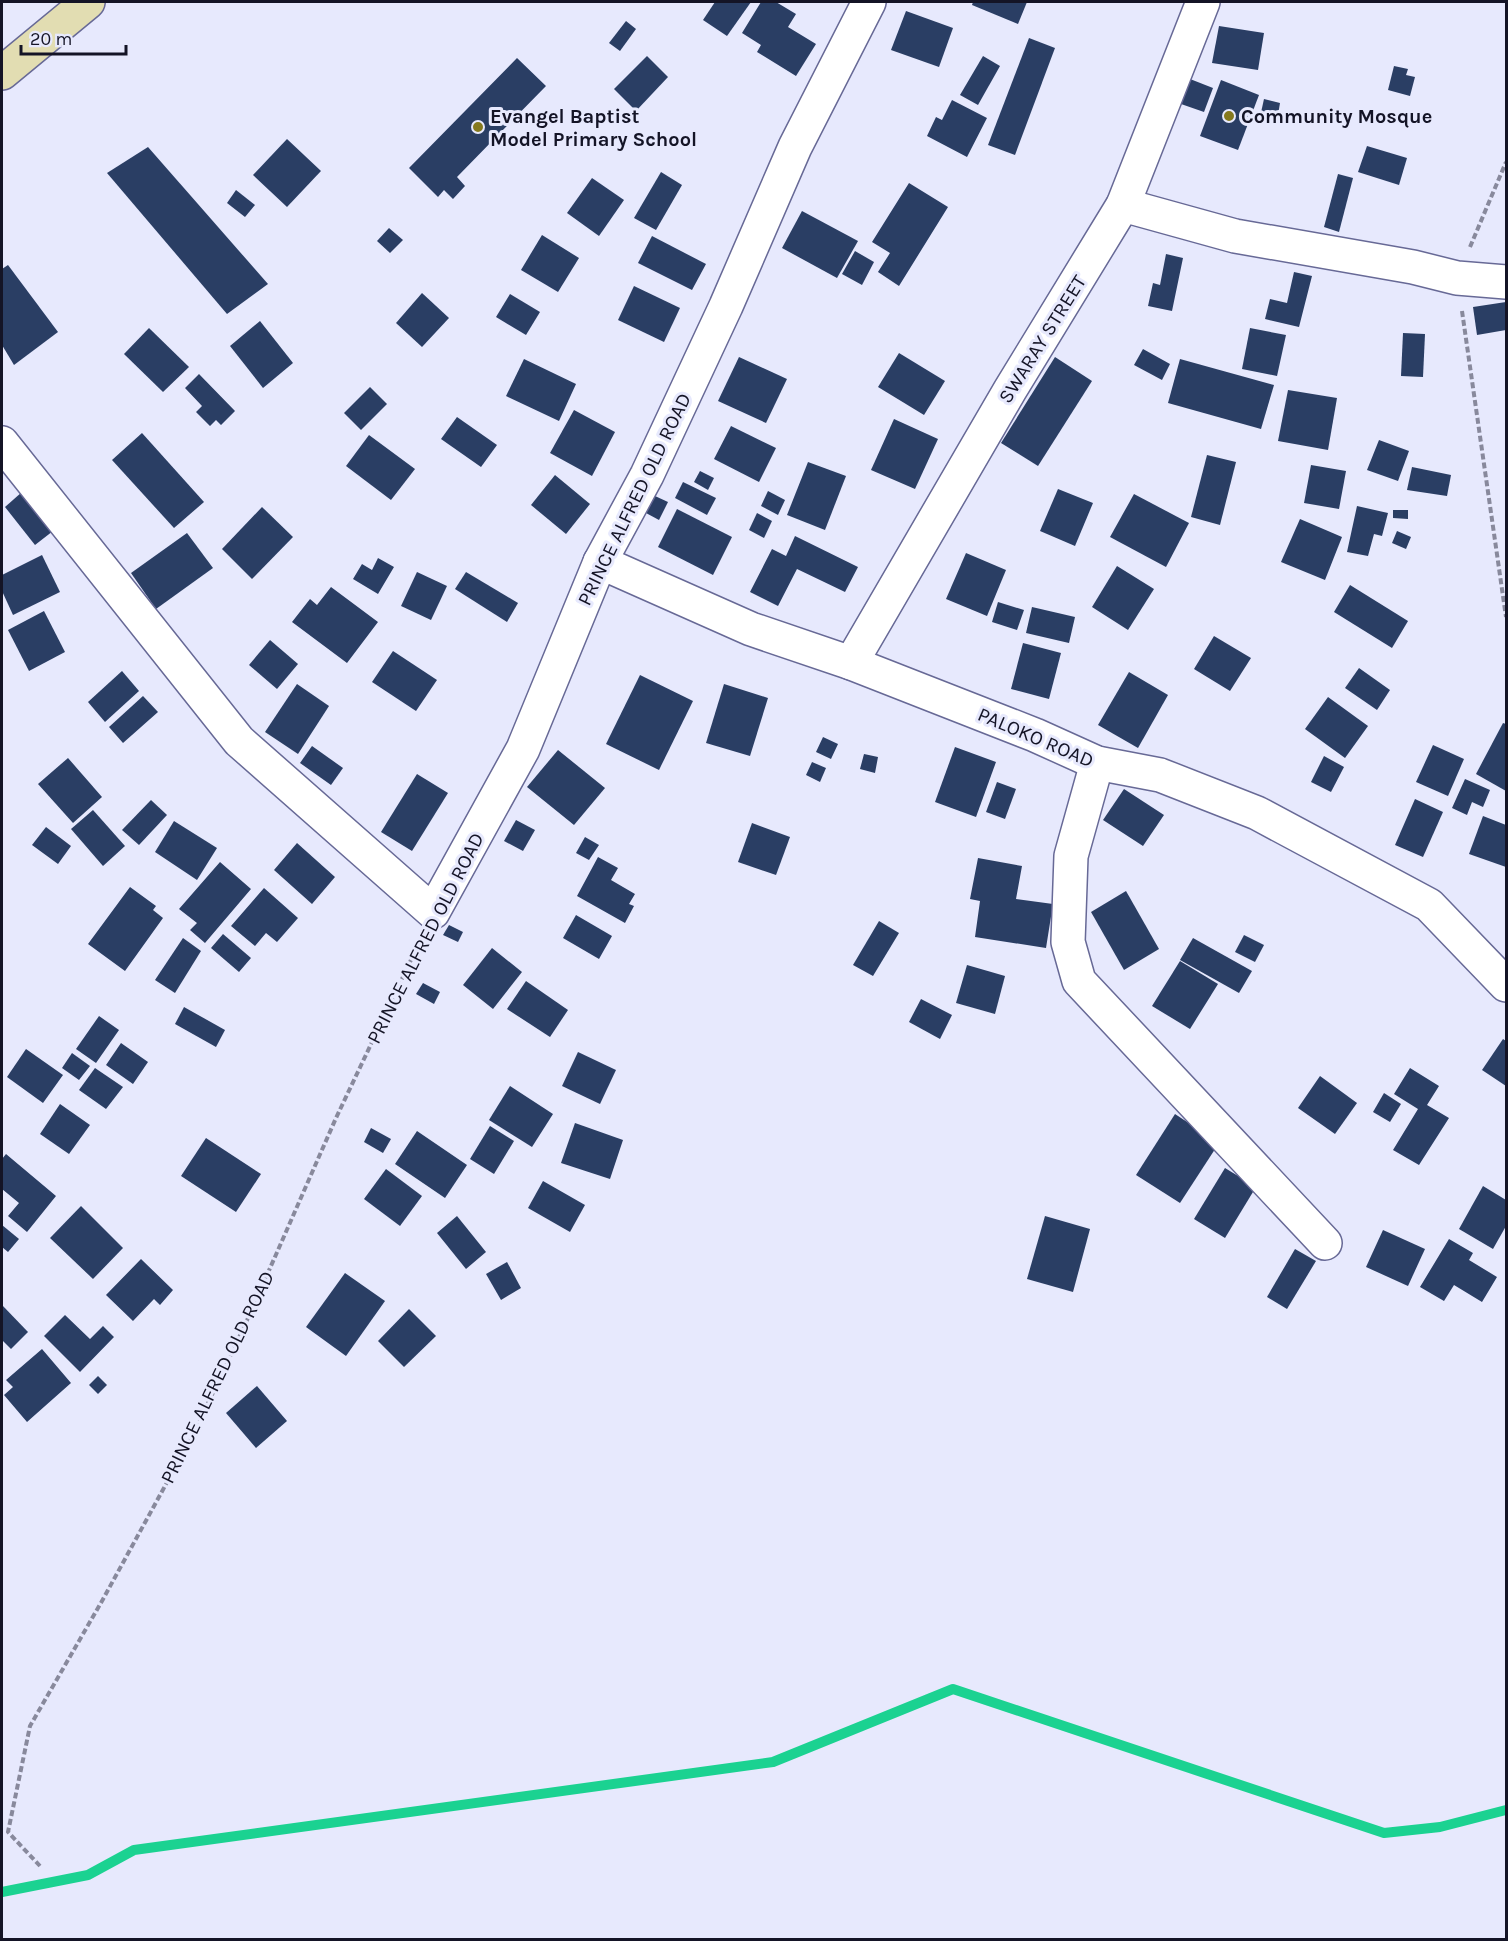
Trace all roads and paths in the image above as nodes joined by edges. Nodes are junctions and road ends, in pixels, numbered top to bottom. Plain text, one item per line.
1 (88, 2) edge
2 (869, 2) edge
3 (1203, 2) edge
4 (2, 73) edge
5 (1506, 162) edge
6 (1123, 206) junction
7 (1457, 278) junction
8 (1506, 282) edge
9 (2, 443) edge
10 (600, 562) junction
11 (1506, 617) edge
12 (851, 663) junction
13 (1097, 763) junction
14 (433, 912) junction
15 (1506, 985) edge
16 (1325, 1243) dead end
17 (40, 1866) dead end

1 - 4 street
2 - 10 street, PRINCE ALFRED OLD ROAD
3 - 6 street, SWARAY STREET
5 - 7 path
6 - 7 street
6 - 12 street, SWARAY STREET
7 - 8 street
7 - 11 path
9 - 14 street
10 - 12 street, PALOKO ROAD
10 - 14 street, PRINCE ALFRED OLD ROAD
12 - 13 street, PALOKO ROAD
13 - 15 street, PALOKO ROAD
13 - 16 street
14 - 17 path, PRINCE ALFRED OLD ROAD

